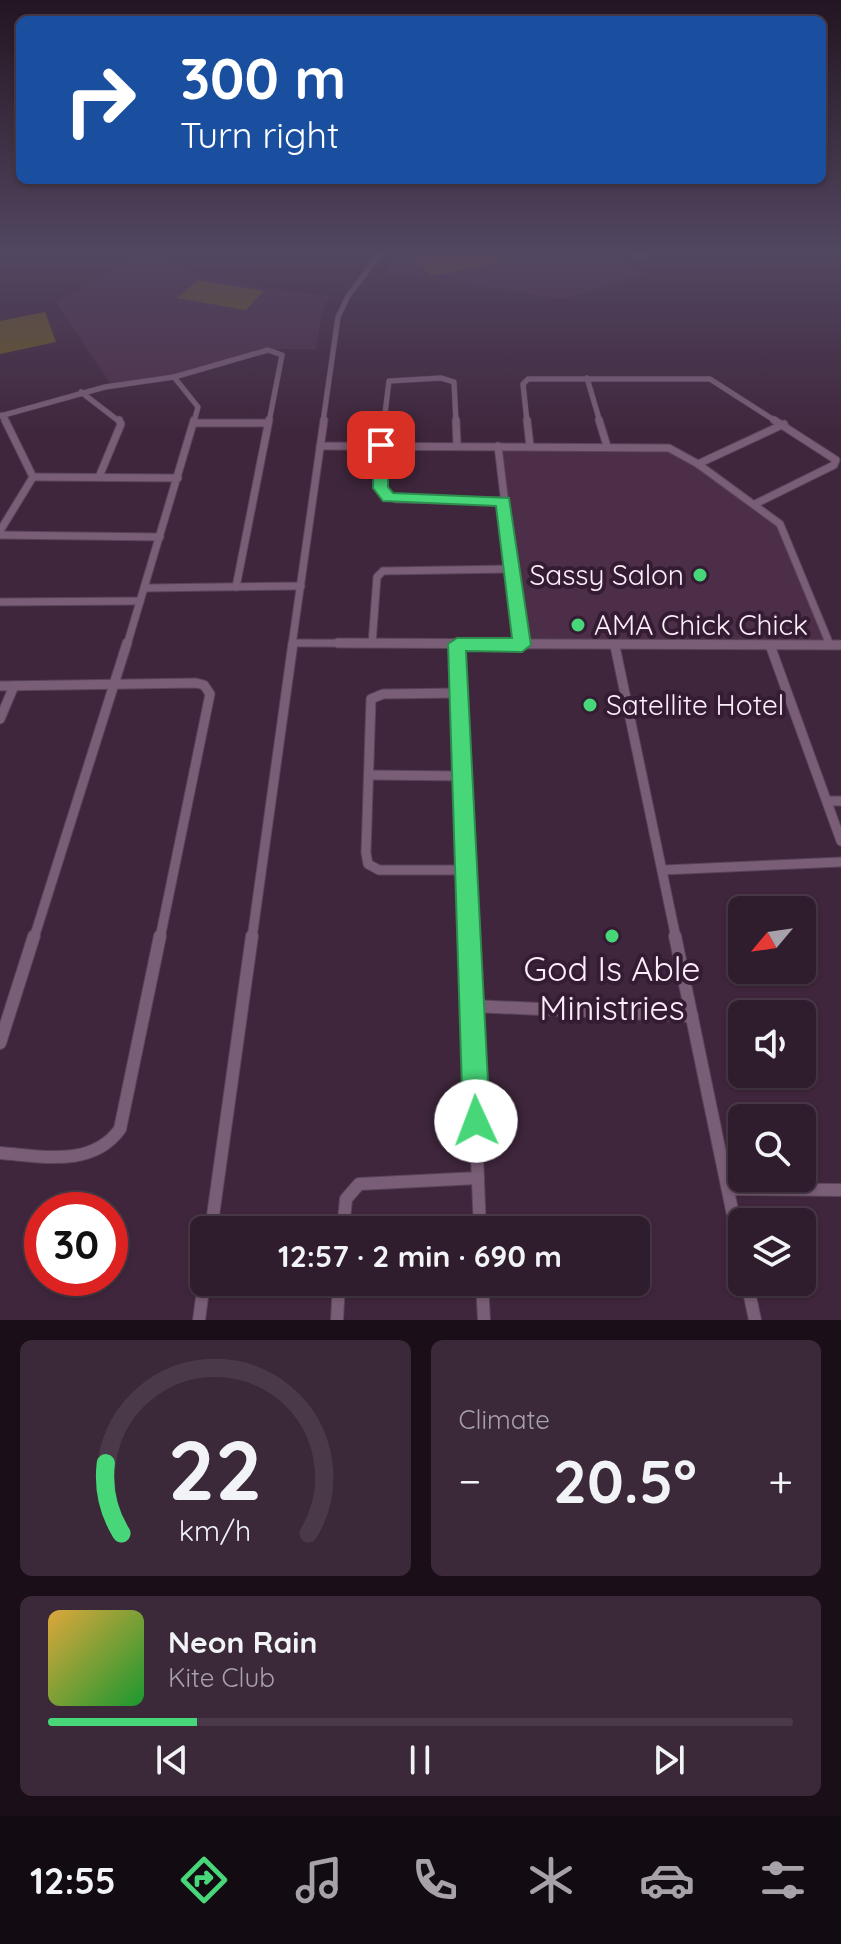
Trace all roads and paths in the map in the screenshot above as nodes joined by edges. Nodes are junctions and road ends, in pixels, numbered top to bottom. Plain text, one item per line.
1 (340, 313) edge
2 (174, 377) junction
3 (587, 378) junction
4 (81, 392) junction
5 (1, 415) edge
6 (196, 423) junction
7 (268, 423) junction
8 (784, 424) junction
9 (381, 445) junction
10 (457, 445) junction
11 (320, 446) junction
12 (498, 446) junction
13 (530, 446) junction
14 (607, 446) junction
15 (698, 464) junction
16 (33, 477) junction
17 (99, 477) junction
18 (178, 478) junction
19 (503, 501) junction
20 (755, 504) junction
21 (0, 533) edge
22 (160, 537) junction
23 (512, 569) junction
24 (301, 586) junction
25 (236, 587) junction
26 (145, 588) junction
27 (140, 601) junction
28 (0, 602) edge
29 (293, 643) junction
30 (372, 644) junction
31 (457, 644) junction
32 (522, 645) junction
33 (770, 645) junction
34 (830, 645) junction
35 (841, 645) edge
36 (615, 646) junction
37 (113, 683) junction
38 (0, 686) edge
39 (14, 686) junction
40 (459, 693) junction
41 (0, 719) edge
42 (369, 775) junction
43 (463, 776) junction
44 (828, 801) junction
45 (841, 801) edge
46 (841, 841) edge
47 (841, 862) edge
48 (466, 870) junction
49 (663, 870) junction
50 (473, 1006) junction
51 (5, 1013) edge
52 (692, 1016) junction
53 (0, 1043) edge
54 (0, 1153) edge
55 (478, 1178) junction
56 (728, 1189) edge
57 (816, 1190) edge
58 (841, 1190) edge
59 (213, 1216) edge
60 (344, 1216) edge
61 (479, 1216) edge
62 (202, 1296) edge
63 (338, 1296) edge
64 (483, 1296) edge
65 (750, 1296) edge
66 (199, 1320) edge
67 (337, 1320) edge
68 (484, 1320) edge
69 (755, 1320) edge

1 - 11 street
2 - 4 street
2 - 6 street
2 - 7 street
3 - 8 street
3 - 13 street
3 - 14 street
4 - 5 street
4 - 17 street
5 - 16 street
6 - 7 street
6 - 18 street
7 - 25 street
8 - 15 street
8 - 20 street
9 - 10 street
9 - 10 street
9 - 11 street
9 - 19 street
10 - 12 street
11 - 24 street
12 - 13 street
12 - 19 street
13 - 14 street
14 - 15 street
15 - 20 street
16 - 17 street
16 - 21 street
17 - 18 street
18 - 22 street
19 - 23 street
20 - 34 street
21 - 22 street
22 - 26 street
23 - 30 street
23 - 32 street
24 - 25 street
24 - 29 street
25 - 26 street
26 - 27 street
27 - 28 street
27 - 37 street
29 - 30 street
29 - 59 street
30 - 31 street
31 - 32 street
31 - 40 street
32 - 36 street
33 - 34 street
33 - 36 street
33 - 44 street
34 - 35 street
36 - 49 street
37 - 39 street
37 - 51 street
37 - 54 street
38 - 39 street
39 - 41 street
40 - 42 street
40 - 43 street
42 - 43 street
42 - 48 street
43 - 48 street
44 - 45 street
44 - 46 street
47 - 49 street
48 - 50 street
49 - 52 street
50 - 52 street
50 - 55 street
51 - 53 street
52 - 56 street
55 - 60 street
55 - 61 street
57 - 58 street
62 - 66 street
63 - 67 street
64 - 68 street
65 - 69 street

